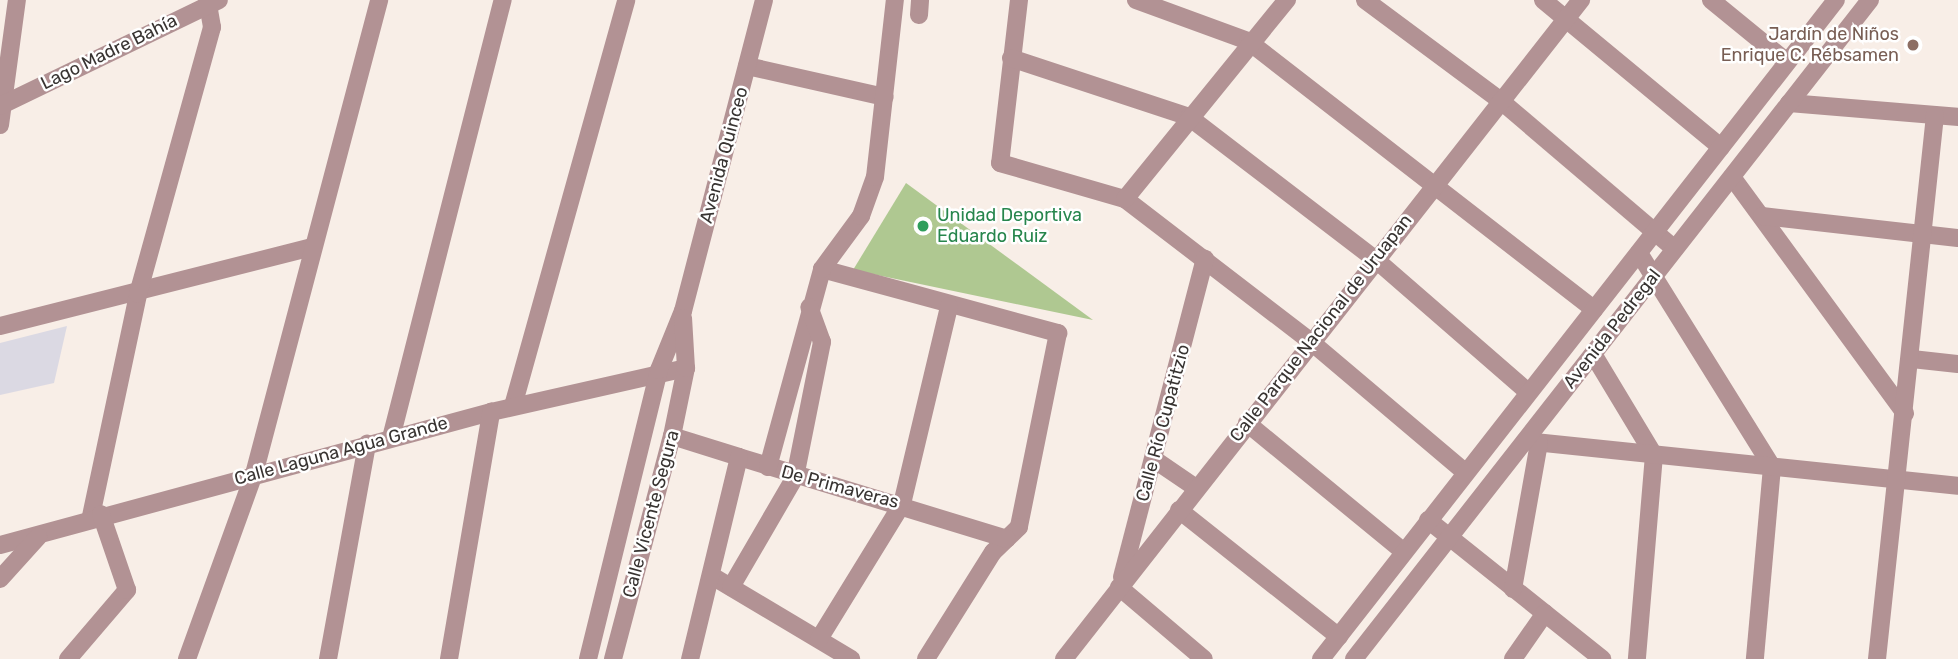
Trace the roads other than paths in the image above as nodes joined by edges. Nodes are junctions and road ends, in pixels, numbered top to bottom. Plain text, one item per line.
1 (17, 0) edge
2 (379, 0) edge
3 (503, 0) edge
4 (626, 0) edge
5 (764, 0) edge
6 (895, 0) edge
7 (1019, 0) edge
8 (1136, 0) edge
9 (1287, 0) edge
10 (1365, 0) edge
11 (1543, 0) edge
12 (1581, 0) edge
13 (1711, 0) edge
14 (1836, 0) edge
15 (1870, 0) edge
16 (212, 1) edge
17 (1567, 18) junction
18 (1248, 41) junction
19 (1011, 58) junction
20 (1787, 62) junction
21 (747, 66) junction
22 (886, 97) junction
23 (1501, 101) junction
24 (1789, 103) junction
25 (3, 104) edge
26 (1935, 115) junction
27 (1189, 117) junction
28 (1958, 117) edge
29 (0, 125) edge
30 (1721, 147) junction
31 (1732, 177) junction
32 (1436, 183) junction
33 (1125, 200) junction
34 (1762, 216) junction
35 (1656, 230) junction
36 (1925, 234) junction
37 (1958, 238) edge
38 (313, 247) junction
39 (1675, 249) junction
40 (1639, 253) junction
41 (1376, 258) junction
42 (1205, 259) junction
43 (822, 269) junction
44 (1656, 274) junction
45 (138, 294) junction
46 (809, 307) junction
47 (949, 307) junction
48 (1594, 309) junction
49 (683, 311) junction
50 (0, 326) edge
51 (1310, 341) junction
52 (1593, 354) junction
53 (1912, 359) junction
54 (1958, 364) edge
55 (686, 368) junction
56 (659, 370) junction
57 (1528, 392) junction
58 (513, 406) junction
59 (492, 412) junction
60 (1905, 413) junction
61 (1247, 423) junction
62 (672, 436) junction
63 (391, 438) junction
64 (1532, 442) junction
65 (367, 444) junction
66 (1654, 455) junction
67 (739, 457) junction
68 (1155, 460) junction
69 (768, 467) junction
70 (1772, 467) junction
71 (1465, 472) junction
72 (254, 474) junction
73 (795, 477) junction
74 (1898, 480) junction
75 (1958, 486) edge
76 (1196, 488) junction
77 (902, 504) junction
78 (1179, 510) junction
79 (96, 515) junction
80 (1428, 520) junction
81 (38, 537) junction
82 (1449, 538) junction
83 (1007, 539) junction
84 (0, 545) edge
85 (1404, 552) junction
86 (712, 576) junction
87 (0, 579) edge
88 (731, 587) junction
89 (1119, 587) junction
90 (1513, 589) junction
91 (1545, 614) junction
92 (1339, 637) junction
93 (819, 639) junction
94 (68, 659) edge
95 (187, 659) edge
96 (328, 659) edge
97 (449, 659) edge
98 (588, 659) edge
99 (613, 659) edge
100 (690, 659) edge
101 (852, 659) edge
102 (926, 659) edge
103 (1064, 659) edge
104 (1204, 659) edge
105 (1321, 659) edge
106 (1354, 659) edge
107 (1513, 659) edge
108 (1602, 659) edge
109 (1637, 659) edge
110 (1755, 659) edge
111 (1877, 659) edge

1 - 25 street
2 - 38 street
3 - 63 street
4 - 58 street
5 - 21 street, Avenida Quinceo
6 - 22 street
7 - 19 street
8 - 18 street
9 - 18 street
10 - 23 street
11 - 17 street
12 - 17 street, Calle Parque Nacional de Uruapan
13 - 20 street
14 - 20 street, Avenida Pedregal
15 - 24 street, Avenida Pedregal
16 - 25 street, Lago Madre Bahía
16 - 45 street
17 - 23 street, Calle Parque Nacional de Uruapan
17 - 30 street
18 - 27 street
18 - 32 street
19 - 27 street
19 - 33 street
20 - 30 street, Avenida Pedregal
21 - 22 street
21 - 49 street, Avenida Quinceo
22 - 43 street
23 - 32 street, Calle Parque Nacional de Uruapan
23 - 35 street
24 - 26 street
24 - 31 street, Avenida Pedregal
25 - 29 street
26 - 28 street
26 - 36 street
27 - 33 street
27 - 41 street
30 - 35 street, Avenida Pedregal
31 - 34 street
31 - 39 street, Avenida Pedregal
32 - 41 street, Calle Parque Nacional de Uruapan
32 - 48 street
33 - 42 street
34 - 36 street
34 - 60 street
35 - 39 street
35 - 40 street, Avenida Pedregal
36 - 37 street
36 - 53 street
38 - 45 street
38 - 72 street
39 - 44 street, Avenida Pedregal
40 - 44 street
40 - 48 street, Avenida Pedregal
41 - 51 street, Calle Parque Nacional de Uruapan
41 - 57 street
42 - 51 street
42 - 68 street, Calle Río Cupatitzio
43 - 46 street
43 - 47 street
44 - 52 street, Avenida Pedregal
44 - 70 street
45 - 50 street
45 - 79 street
46 - 69 street
46 - 73 street
47 - 77 street
47 - 83 street
48 - 57 street, Avenida Pedregal
49 - 55 street, Avenida Quinceo
49 - 56 street, Avenida Quinceo
51 - 61 street, Calle Parque Nacional de Uruapan
51 - 71 street
52 - 64 street, Avenida Pedregal
52 - 66 street
53 - 54 street
53 - 60 street
55 - 56 street, Calle Laguna Agua Grande
55 - 62 street, Calle Vicente Segura
56 - 58 street, Calle Laguna Agua Grande
56 - 98 street, Calle Vicente Segura
57 - 71 street, Avenida Pedregal
58 - 59 street, Calle Laguna Agua Grande
59 - 63 street, Calle Laguna Agua Grande
59 - 97 street
60 - 74 street
61 - 76 street, Calle Parque Nacional de Uruapan
61 - 85 street
62 - 67 street, De Primaveras
62 - 99 street, Calle Vicente Segura
63 - 65 street, Calle Laguna Agua Grande
64 - 66 street
64 - 82 street, Avenida Pedregal
64 - 90 street
65 - 72 street, Calle Laguna Agua Grande
65 - 96 street
66 - 70 street
66 - 109 street
67 - 69 street, De Primaveras
67 - 86 street
68 - 76 street
68 - 89 street, Calle Río Cupatitzio
69 - 73 street, De Primaveras
70 - 74 street
70 - 110 street
71 - 80 street, Avenida Pedregal
72 - 79 street, Calle Laguna Agua Grande
72 - 95 street
73 - 77 street, De Primaveras
73 - 88 street
74 - 75 street
74 - 111 street
76 - 78 street, Calle Parque Nacional de Uruapan
77 - 83 street, De Primaveras
77 - 93 street
78 - 89 street, Calle Parque Nacional de Uruapan
78 - 92 street
79 - 81 street, Calle Laguna Agua Grande
79 - 94 street
80 - 82 street
80 - 85 street, Avenida Pedregal
81 - 84 street, Calle Laguna Agua Grande
81 - 87 street
82 - 90 street
82 - 106 street, Avenida Pedregal
83 - 102 street
85 - 92 street, Avenida Pedregal
86 - 88 street
86 - 100 street
88 - 93 street
89 - 103 street, Calle Parque Nacional de Uruapan
89 - 104 street
90 - 91 street
91 - 107 street
91 - 108 street
92 - 105 street, Avenida Pedregal
93 - 101 street

